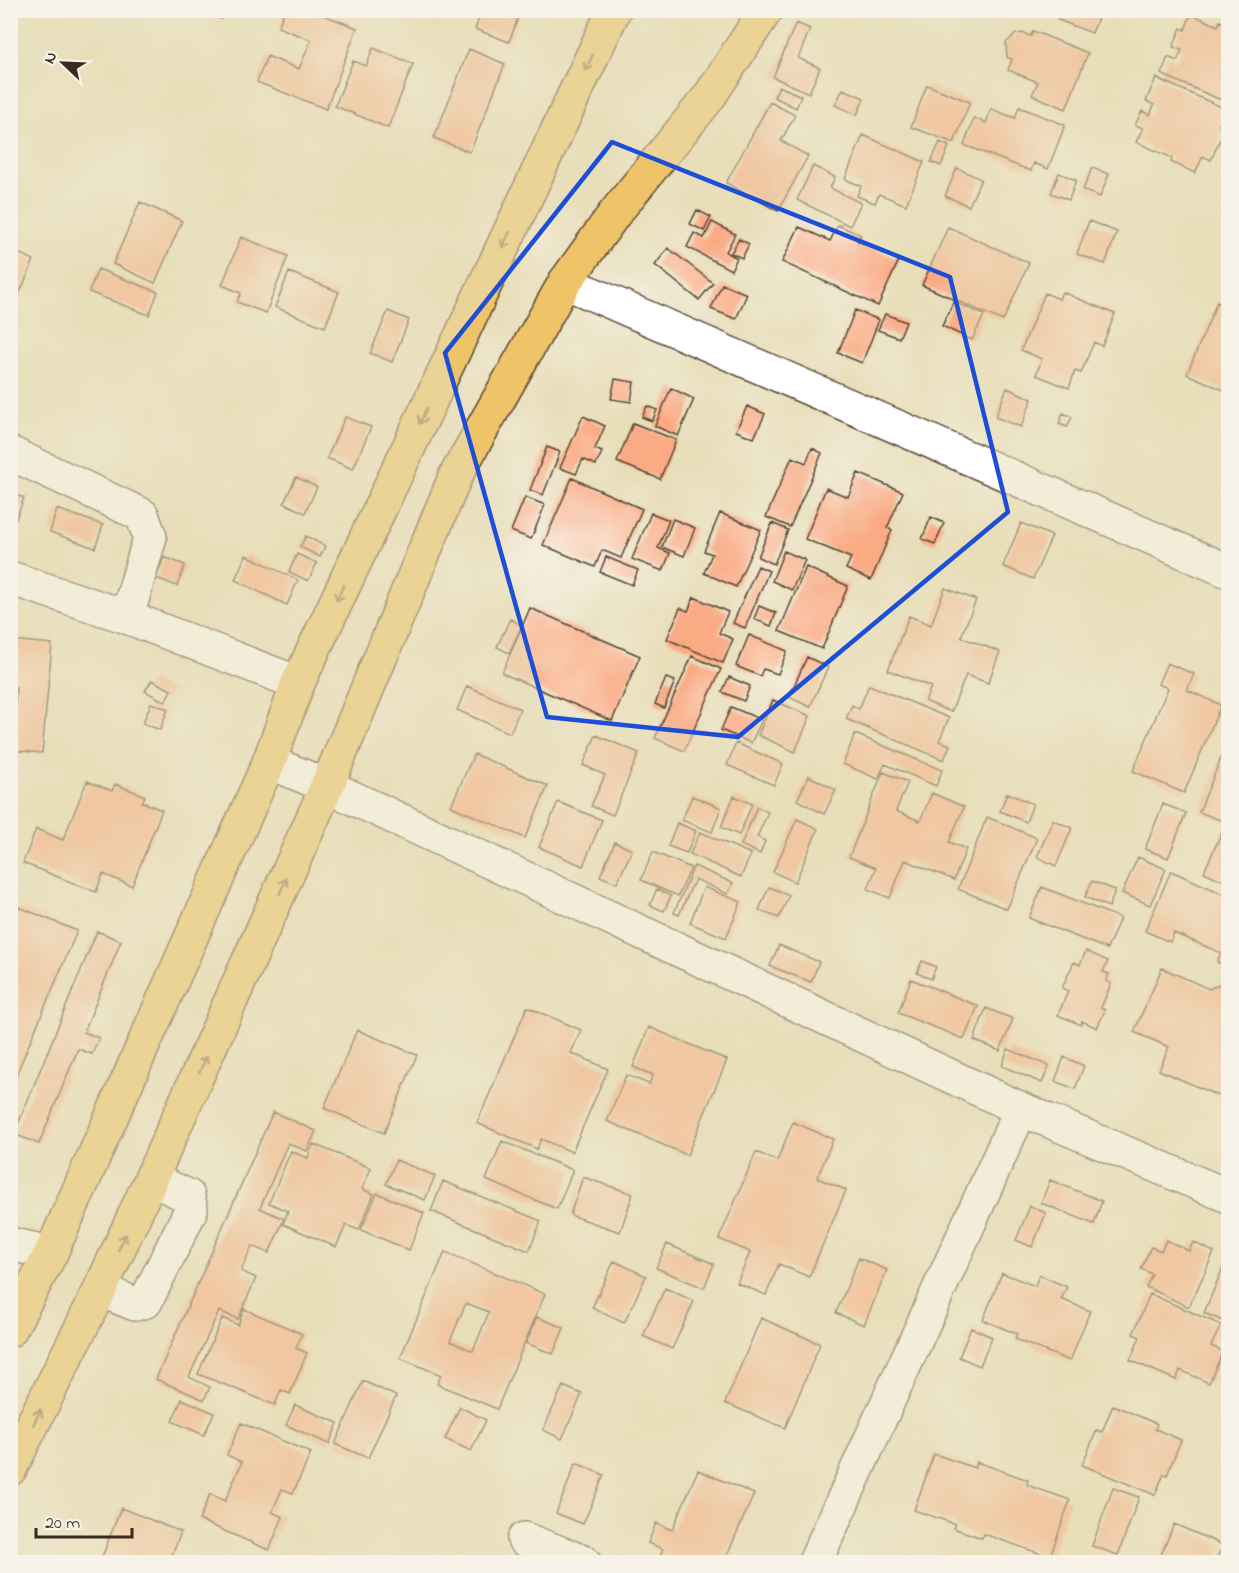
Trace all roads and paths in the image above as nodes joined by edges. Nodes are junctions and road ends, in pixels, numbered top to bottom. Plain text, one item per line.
1 (614, 10) edge
2 (766, 10) edge
3 (565, 282) junction
4 (10, 453) edge
5 (1228, 571) edge
6 (10, 578) edge
7 (127, 617) junction
8 (298, 683) junction
9 (269, 762) junction
10 (327, 786) junction
11 (1021, 1109) junction
12 (151, 1179) junction
13 (1228, 1196) edge
14 (10, 1244) edge
15 (51, 1253) junction
16 (100, 1290) junction
17 (10, 1330) edge
18 (10, 1469) edge
19 (524, 1539) dead end
20 (584, 1563) edge
21 (815, 1563) edge

1 -> 8 main road
2 - 3 main road
3 - 5 street
3 - 10 main road
4 - 7 street
6 - 7 street
7 - 8 street
8 - 9 main road
9 - 10 street
9 - 15 main road
10 - 11 street
12 -> 10 main road
11 - 13 street
11 - 21 street
16 -> 12 main road
12 - 16 street
14 - 15 street
15 - 17 main road
18 -> 16 main road
19 - 20 street

